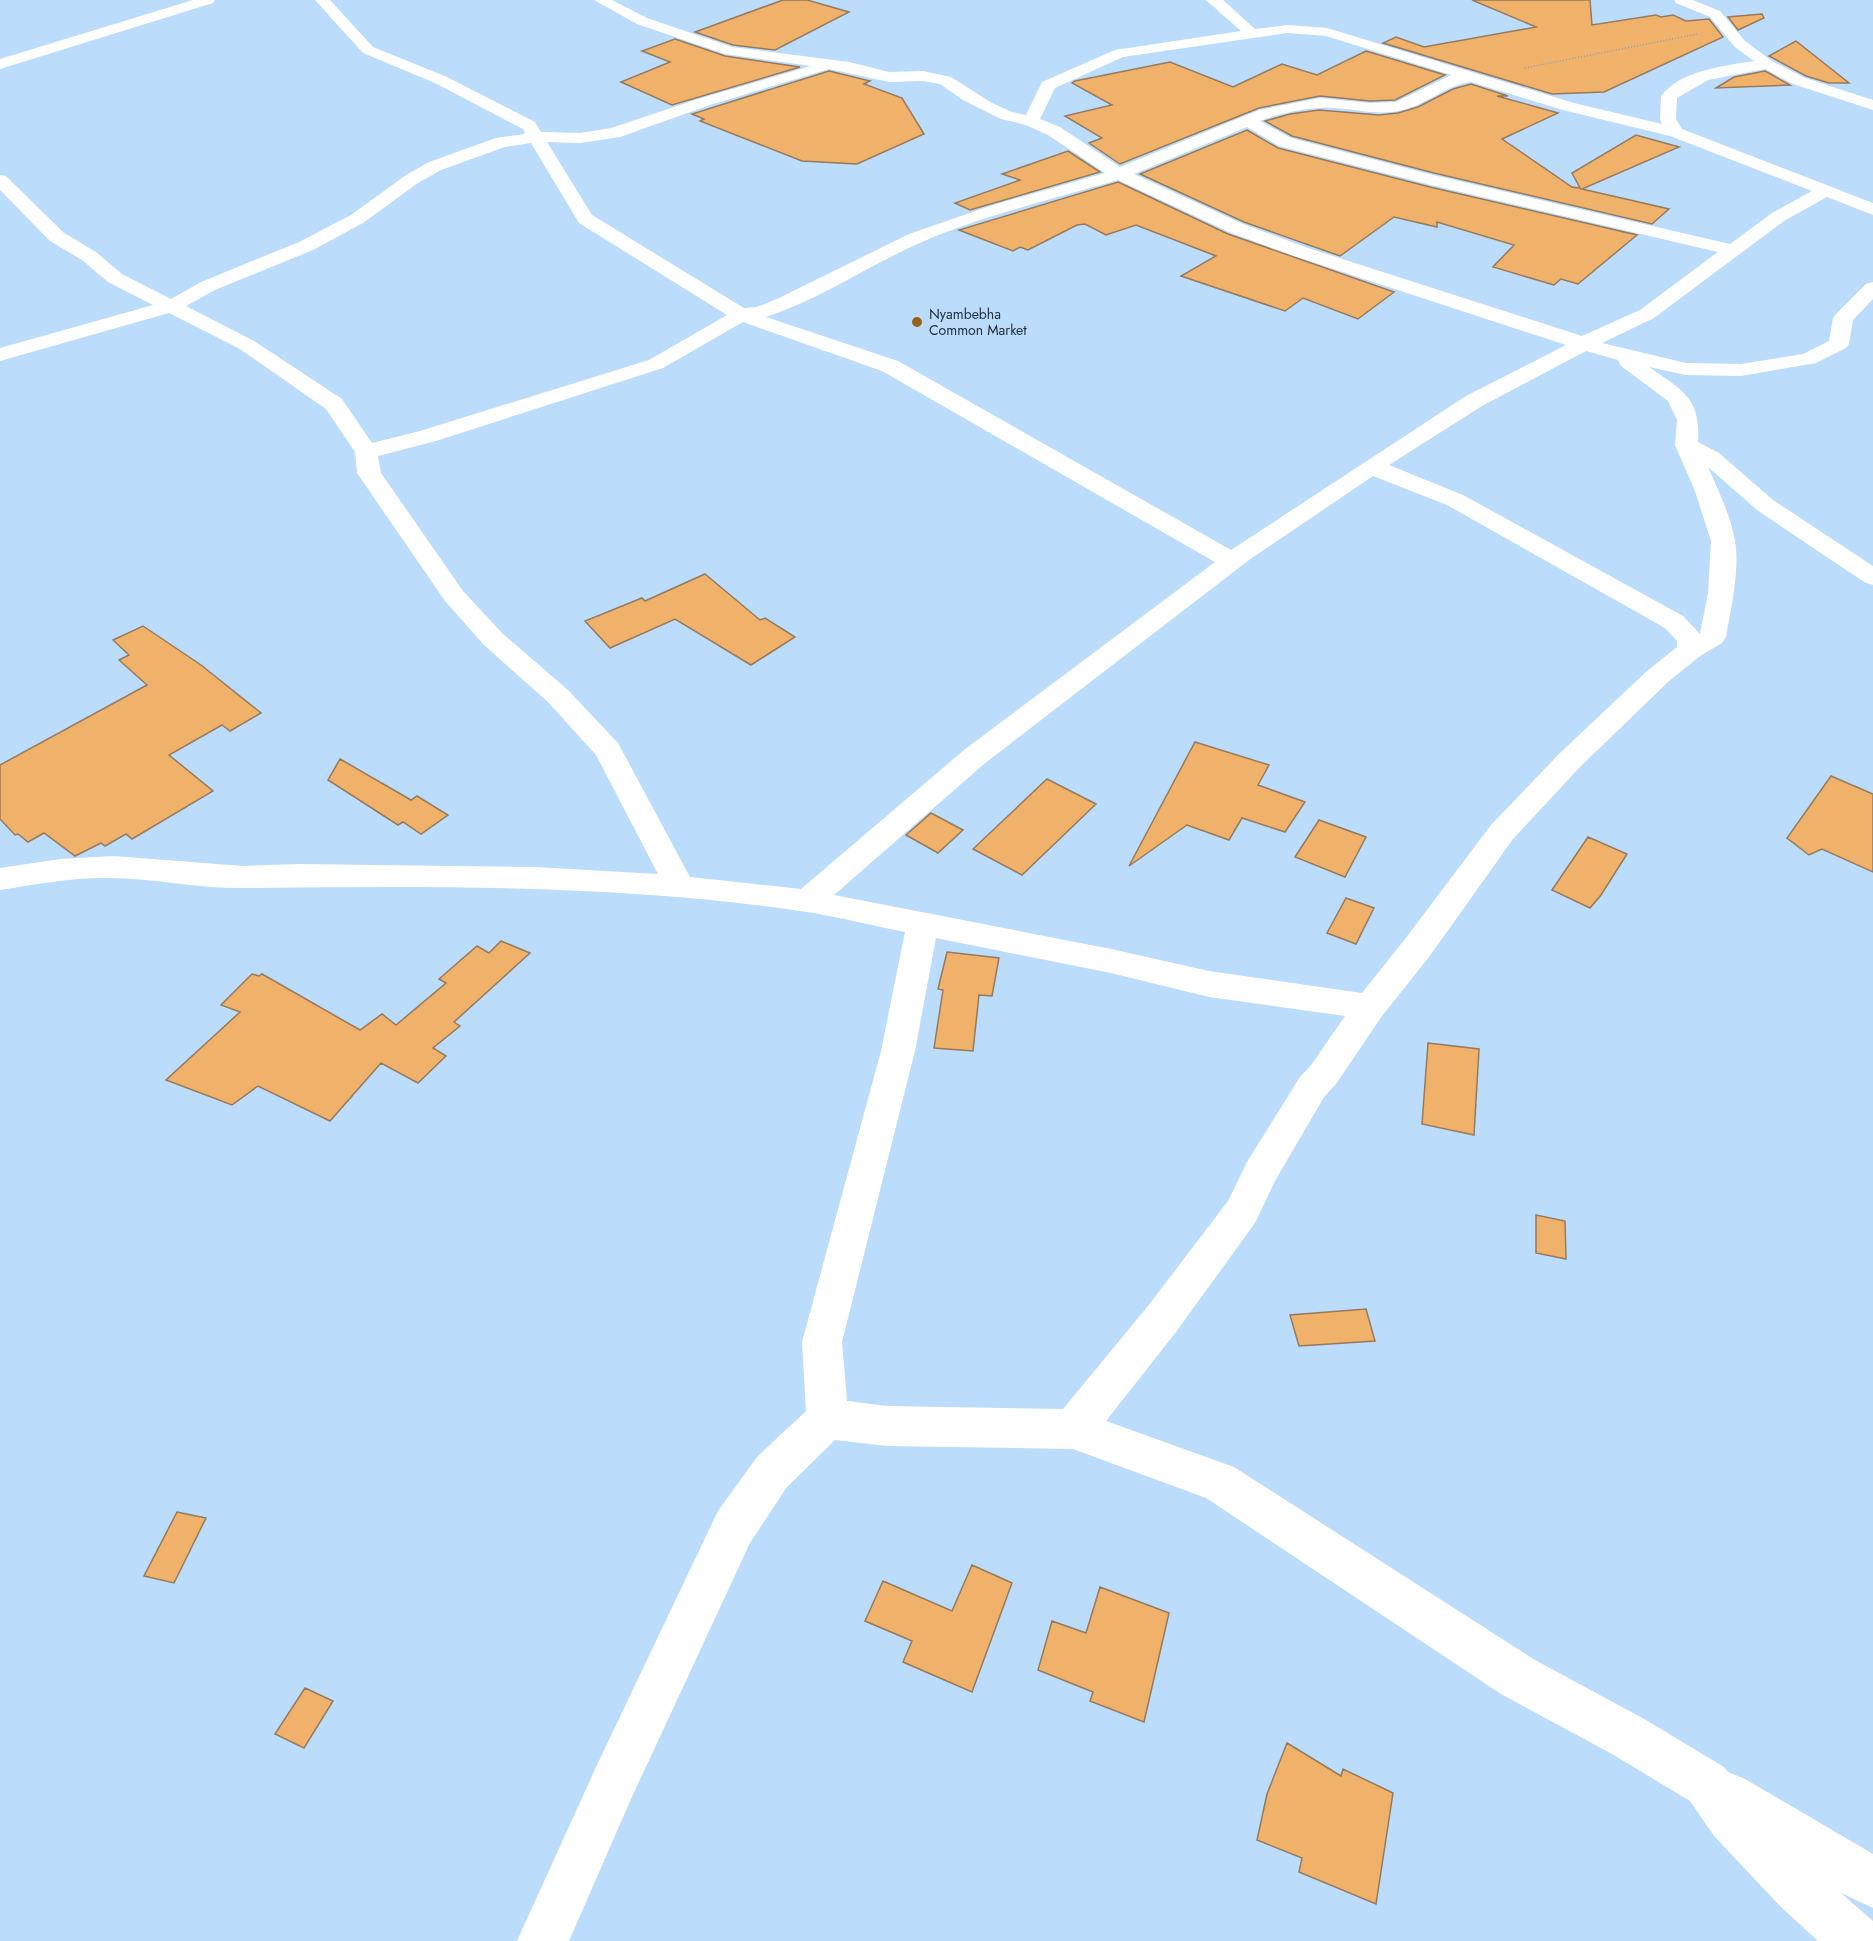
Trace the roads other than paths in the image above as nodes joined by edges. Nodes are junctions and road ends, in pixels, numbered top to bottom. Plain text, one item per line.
1 (208, 0) edge
2 (322, 0) edge
3 (601, 0) edge
4 (1213, 0) edge
5 (1681, 0) edge
6 (1252, 34) junction
7 (0, 64) edge
8 (1767, 64) junction
9 (831, 65) junction
10 (1471, 77) junction
11 (1873, 105) edge
12 (1247, 120) junction
13 (1031, 121) junction
14 (1676, 132) junction
15 (536, 137) junction
16 (1119, 174) junction
17 (0, 180) edge
18 (1827, 190) junction
19 (1873, 210) edge
20 (1733, 250) junction
21 (1873, 288) edge
22 (172, 306) junction
23 (741, 315) junction
24 (1629, 322) junction
25 (1584, 343) junction
26 (1613, 353) junction
27 (0, 355) edge
28 (1646, 360) junction
29 (1686, 445) junction
30 (366, 452) junction
31 (1374, 465) junction
32 (1232, 561) junction
33 (1873, 577) edge
34 (1691, 650) junction
35 (0, 879) edge
36 (680, 887) junction
37 (807, 901) junction
38 (923, 924) junction
39 (1370, 1007) junction
40 (827, 1419) junction
41 (1073, 1429) junction
42 (1707, 1784) junction
43 (1873, 1883) edge
44 (543, 1941) edge
45 (1857, 1941) edge

1 - 7 street
2 - 15 street
3 - 9 street
4 - 6 street
5 - 8 street
6 - 10 street
6 - 13 street
8 - 11 street
8 - 14 street
9 - 13 street
9 - 15 street
10 - 12 street
10 - 14 street
12 - 16 street
12 - 20 street
13 - 16 street
14 - 18 street
15 - 22 street
15 - 23 street
16 - 23 street
16 - 25 street
17 - 22 street
18 - 19 street
18 - 20 street
20 - 24 street
21 - 28 street
22 - 27 street
22 - 30 street
23 - 30 street
23 - 32 street
24 - 25 street
24 - 28 street
25 - 26 street
25 - 31 street
26 - 28 street
26 - 29 street
29 - 33 street
29 - 34 street
30 - 36 street
31 - 32 street
31 - 34 street
32 - 37 street
34 - 39 street
35 - 36 street
36 - 37 street
37 - 38 street
38 - 39 street
38 - 40 street
39 - 41 street
40 - 41 street
40 - 44 street
41 - 42 street
42 - 43 street
42 - 45 street

